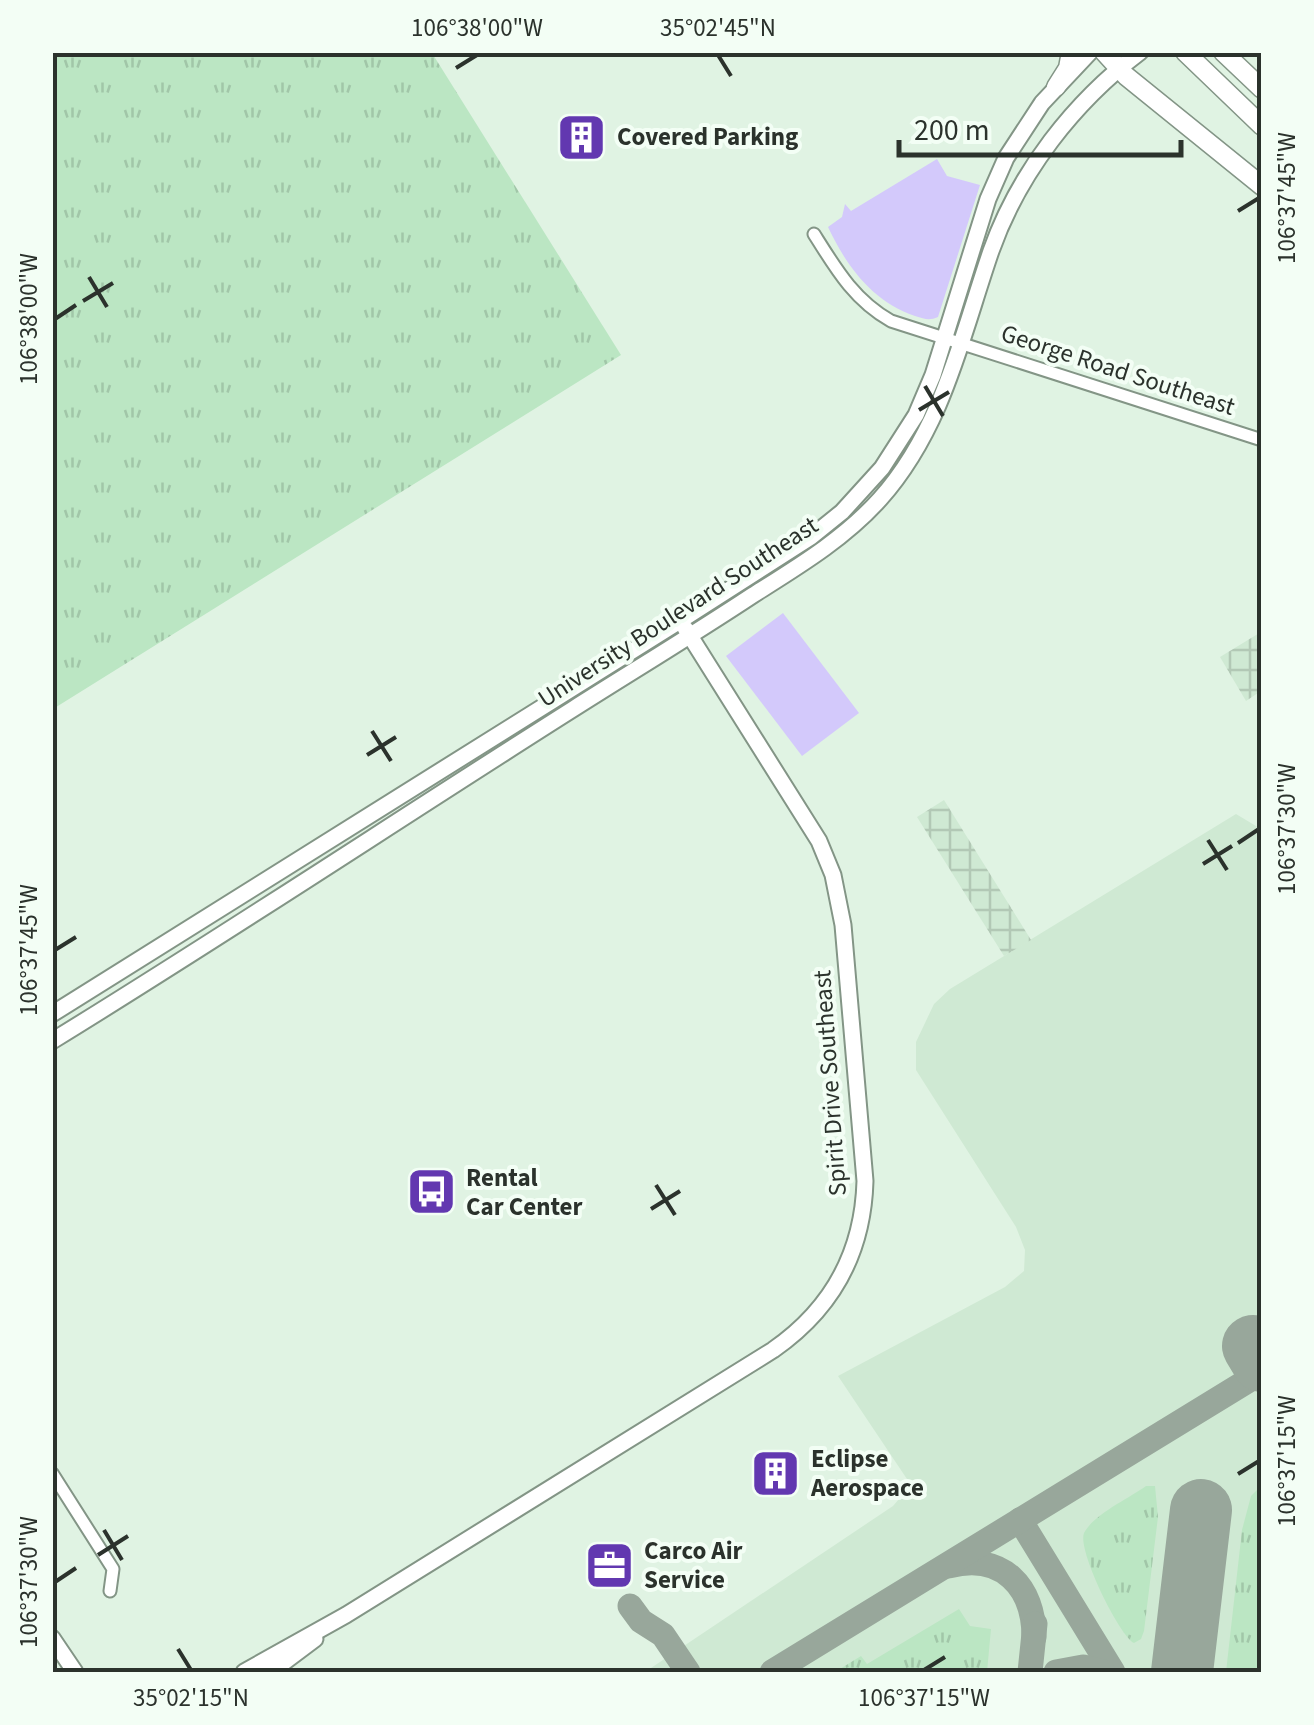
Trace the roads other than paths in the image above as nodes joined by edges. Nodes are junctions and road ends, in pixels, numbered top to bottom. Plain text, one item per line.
1 (1071, 52) edge
2 (1090, 52) edge
3 (1104, 52) edge
4 (1140, 52) edge
5 (1185, 52) edge
6 (1224, 52) edge
7 (1119, 69) junction
8 (1056, 87) junction
9 (1262, 89) edge
10 (1262, 126) edge
11 (1262, 186) edge
12 (814, 234) dead end
13 (944, 339) junction
14 (961, 344) junction
15 (1262, 440) edge
16 (680, 621) junction
17 (691, 636) junction
18 (52, 1014) edge
19 (52, 1041) edge
20 (52, 1472) edge
21 (110, 1592) dead end
22 (346, 1615) junction
23 (52, 1638) edge
24 (75, 1672) edge
25 (244, 1672) edge
26 (271, 1672) edge

1 - 8 main road
2 - 8 main road, University Boulevard Southeast
3 - 7 main road
4 - 7 main road, University Boulevard Southeast
5 - 10 main road
6 - 9 main road
7 - 11 main road
7 - 14 main road, University Boulevard Southeast
8 - 13 main road, University Boulevard Southeast
12 - 13 street, George Road Southeast
13 - 14 street, George Road Southeast
13 - 16 main road, University Boulevard Southeast
14 - 15 street, George Road Southeast
14 - 17 main road, University Boulevard Southeast
16 - 17 main road, Spirit Drive Southeast
16 - 18 main road, University Boulevard Southeast
17 - 19 main road, University Boulevard Southeast
17 - 22 main road, Spirit Drive Southeast
20 - 21 street
22 - 25 main road
22 - 26 main road
23 - 24 main road

